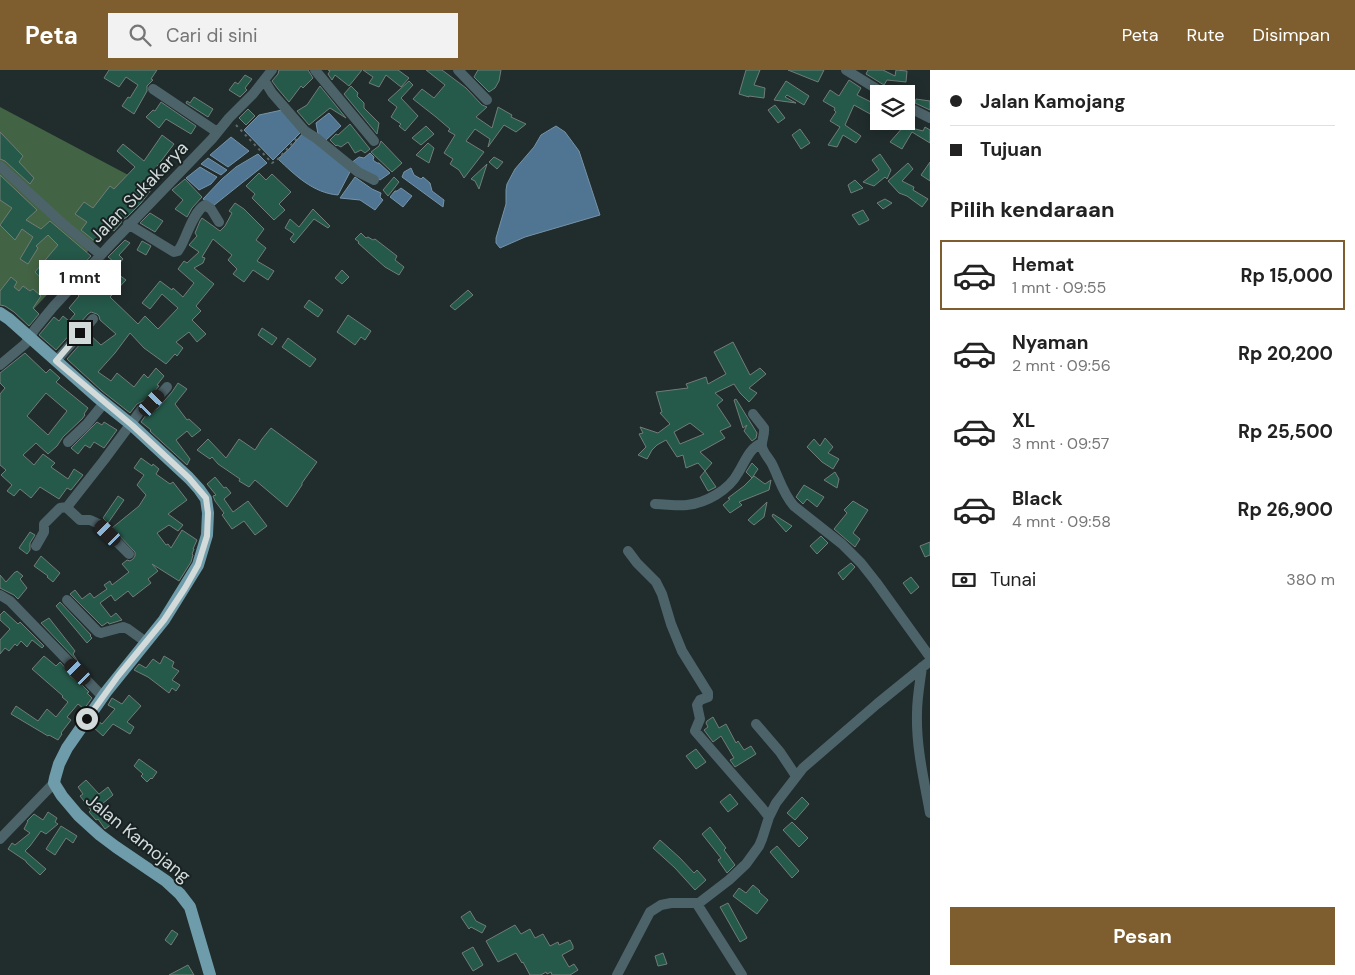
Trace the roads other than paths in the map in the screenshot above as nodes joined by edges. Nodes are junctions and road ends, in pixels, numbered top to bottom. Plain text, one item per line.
1 (272, 70) edge
2 (315, 70) edge
3 (458, 70) edge
4 (846, 70) edge
5 (264, 80) junction
6 (870, 85) edge
7 (153, 89) dead end
8 (487, 100) dead end
9 (915, 110) edge
10 (930, 118) edge
11 (217, 132) junction
12 (374, 141) dead end
13 (0, 166) edge
14 (374, 180) dead end
15 (220, 222) dead end
16 (128, 224) junction
17 (101, 255) junction
18 (0, 313) edge
19 (93, 319) dead end
20 (29, 337) junction
21 (56, 361) junction
22 (0, 365) edge
23 (168, 386) dead end
24 (104, 402) junction
25 (753, 414) dead end
26 (130, 424) junction
27 (68, 442) dead end
28 (762, 443) junction
29 (655, 504) dead end
30 (66, 507) junction
31 (36, 546) dead end
32 (628, 551) dead end
33 (129, 554) dead end
34 (0, 595) edge
35 (67, 600) dead end
36 (146, 642) junction
37 (930, 657) edge
38 (926, 664) edge
39 (103, 697) junction
40 (756, 724) dead end
41 (796, 776) junction
42 (54, 783) junction
43 (930, 813) edge
44 (768, 817) junction
45 (0, 839) edge
46 (697, 904) junction
47 (210, 975) edge
48 (617, 975) edge
49 (742, 975) edge

1 - 5 street, Jalan Sukakarya
2 - 12 street
3 - 8 street
4 - 6 street
5 - 11 street, Jalan Sukakarya
5 - 14 street
7 - 11 street
9 - 10 street
11 - 16 street, Jalan Sukakarya
13 - 17 street
15 - 16 street
16 - 17 street, Jalan Sukakarya
17 - 20 street, Jalan Sukakarya
18 - 20 main road
19 - 21 street
20 - 21 main road
20 - 22 street, Jalan Sukakarya
21 - 24 main road
23 - 26 street
24 - 26 main road
24 - 27 street
25 - 28 street
26 - 30 street
26 - 36 main road
28 - 29 street
28 - 37 street
30 - 31 street
30 - 33 street
32 - 44 street
34 - 39 street
35 - 36 street
36 - 39 main road
38 - 41 street
38 - 43 street
39 - 42 main road
40 - 41 street
41 - 44 street
42 - 45 street
42 - 47 main road, Jalan Kamojang
44 - 46 street
46 - 48 street
46 - 49 street

